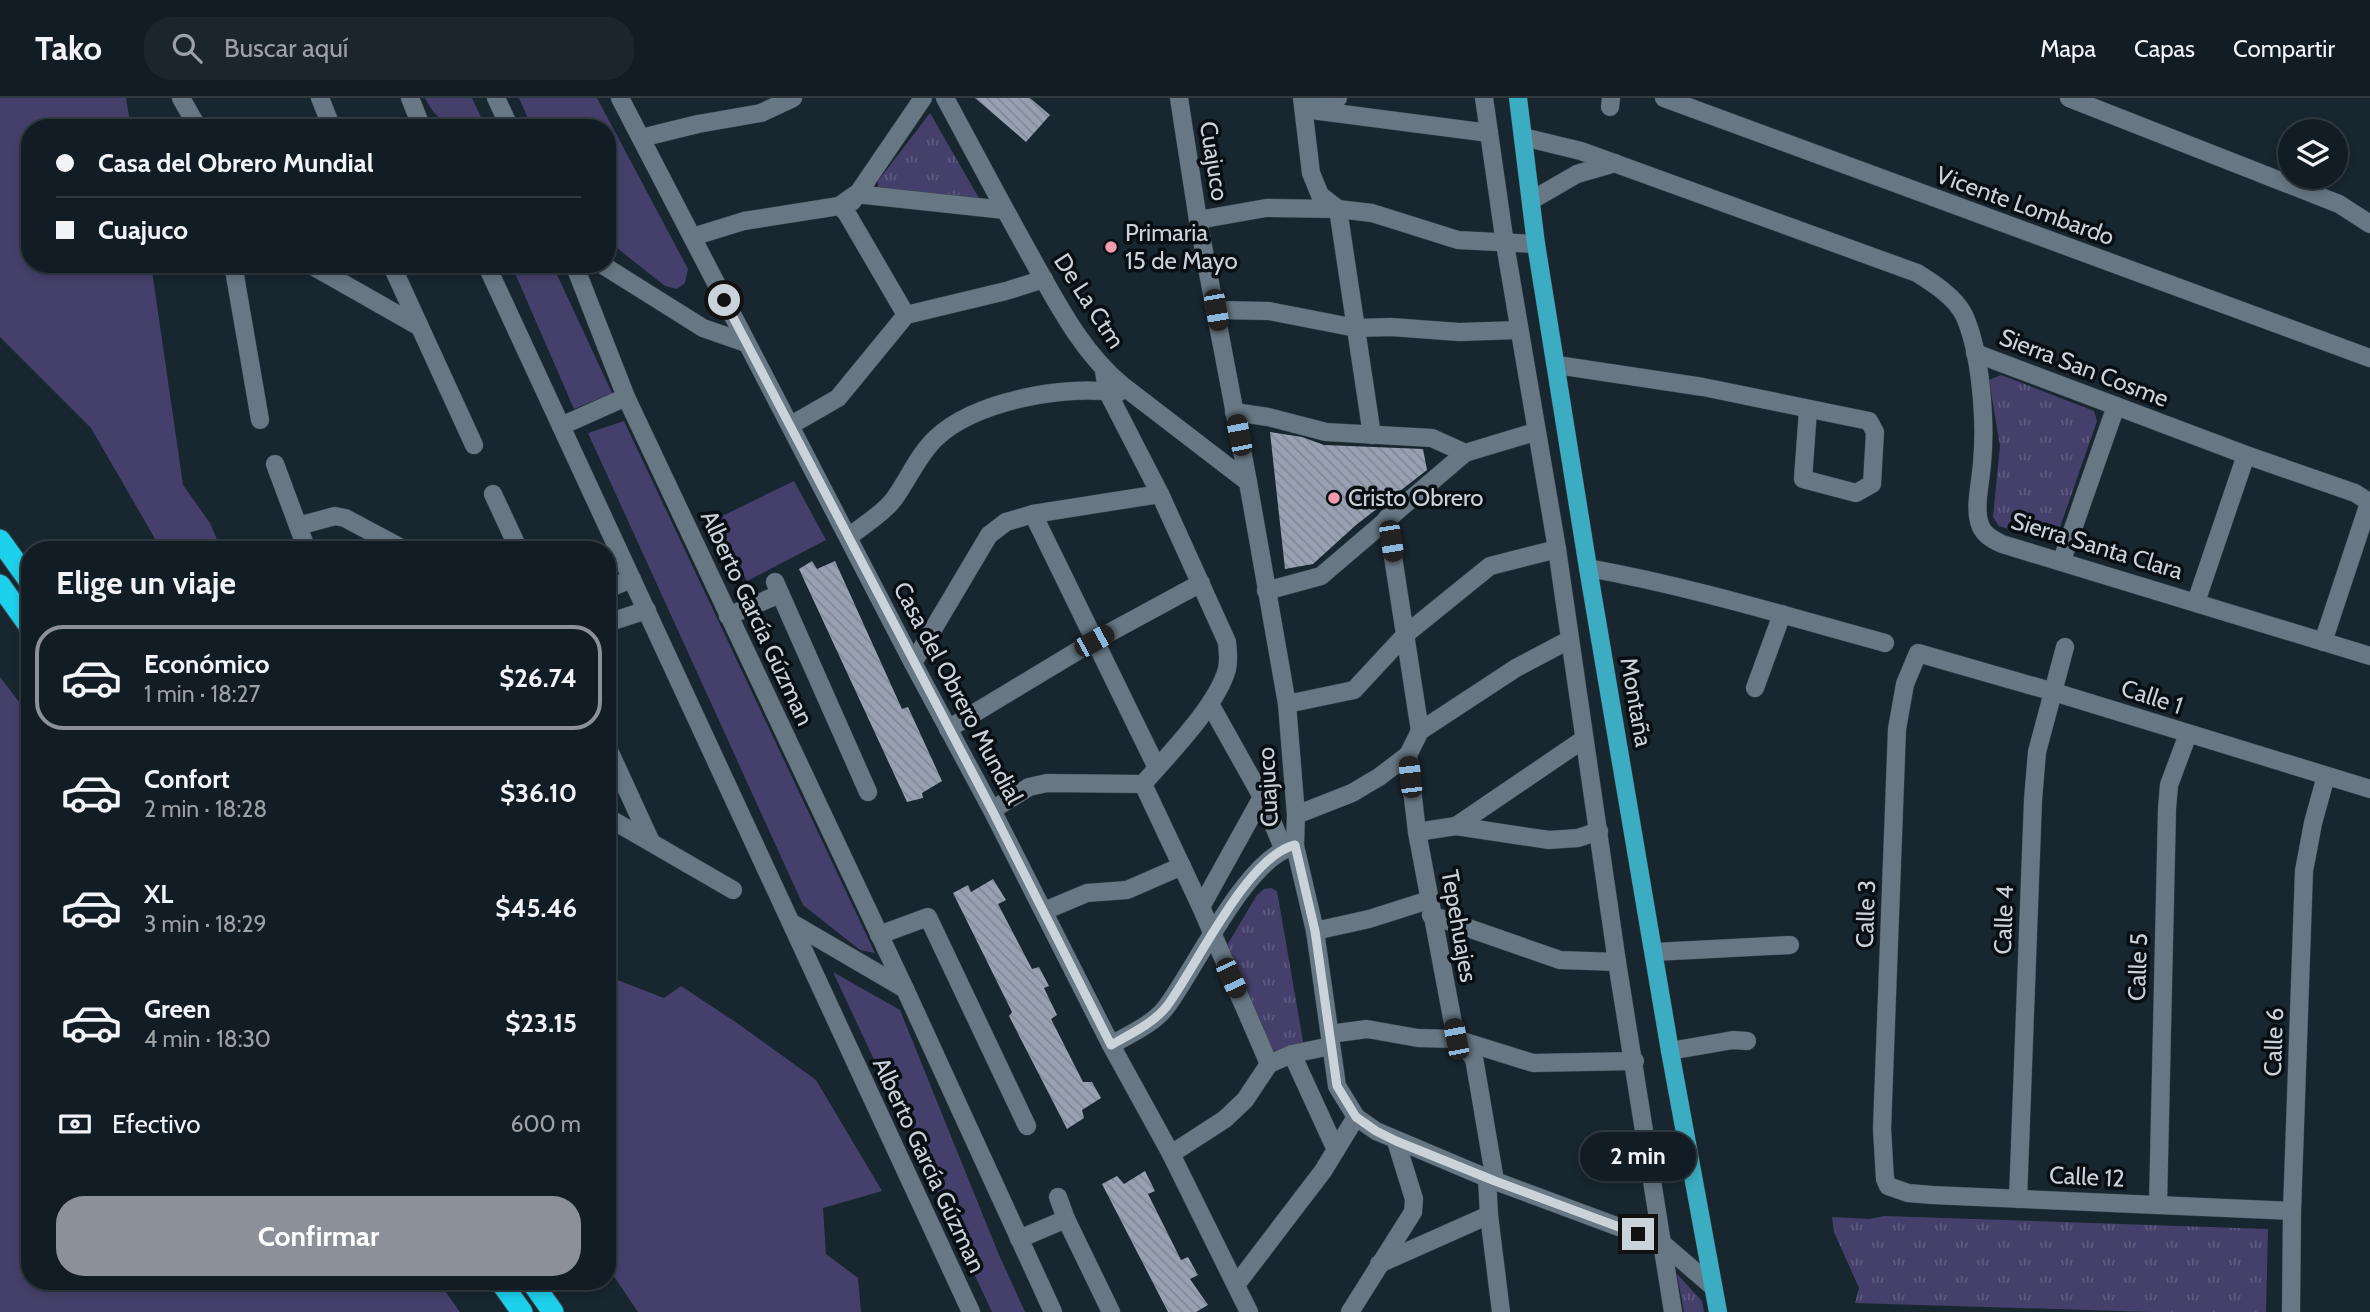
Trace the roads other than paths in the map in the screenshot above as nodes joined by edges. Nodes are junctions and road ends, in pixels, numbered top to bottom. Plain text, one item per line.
1 (181, 98) edge
2 (320, 98) edge
3 (410, 98) edge
4 (496, 98) edge
5 (620, 98) edge
6 (923, 98) edge
7 (945, 98) edge
8 (1179, 98) edge
9 (1338, 98) edge
10 (1484, 98) edge
11 (1664, 98) edge
12 (2069, 98) edge
13 (792, 99) edge
14 (1522, 99) edge
15 (1303, 103) edge
16 (193, 119) edge
17 (328, 119) edge
18 (418, 119) edge
19 (506, 119) edge
20 (1489, 133) junction
21 (1523, 137) junction
22 (641, 138) junction
23 (1615, 163) junction
24 (856, 194) junction
25 (1532, 200) junction
26 (843, 209) junction
27 (1338, 209) junction
28 (1005, 210) junction
29 (1198, 220) junction
30 (2370, 224) edge
31 (692, 237) junction
32 (1505, 244) junction
33 (1536, 244) junction
34 (235, 273) edge
35 (325, 273) edge
36 (395, 273) edge
37 (490, 273) edge
38 (578, 273) edge
39 (615, 273) edge
40 (1044, 279) junction
41 (1216, 310) junction
42 (906, 315) junction
43 (418, 326) junction
44 (1356, 328) junction
45 (1519, 330) junction
46 (746, 343) junction
47 (1975, 353) junction
48 (2370, 358) edge
49 (1557, 365) junction
50 (1104, 371) junction
51 (1107, 391) junction
52 (626, 397) junction
53 (1137, 397) junction
54 (2116, 406) junction
55 (1808, 410) junction
56 (1234, 412) junction
57 (260, 419) dead end
58 (791, 425) junction
59 (561, 426) junction
60 (1535, 432) junction
61 (1372, 435) junction
62 (474, 445) dead end
63 (1465, 453) junction
64 (2246, 455) junction
65 (275, 464) dead end
66 (1248, 482) junction
67 (493, 494) dead end
68 (1160, 494) junction
69 (1577, 502) junction
70 (1549, 506) junction
71 (1033, 514) junction
72 (1387, 518) junction
73 (298, 526) junction
74 (849, 537) junction
75 (0, 540) edge
76 (304, 541) edge
77 (389, 541) edge
78 (515, 541) edge
79 (614, 541) edge
80 (616, 545) edge
81 (1557, 549) junction
82 (2062, 560) junction
83 (1588, 568) junction
84 (21, 569) edge
85 (632, 579) junction
86 (1200, 583) junction
87 (0, 585) edge
88 (616, 585) edge
89 (1266, 591) junction
90 (2196, 602) junction
91 (647, 610) junction
92 (21, 614) edge
93 (1782, 614) junction
94 (729, 616) junction
95 (616, 620) edge
96 (1406, 634) junction
97 (1569, 640) junction
98 (1094, 641) junction
99 (2323, 642) junction
100 (1885, 643) dead end
101 (2065, 646) dead end
102 (1918, 653) joint
103 (2370, 656) edge
104 (913, 663) junction
105 (1755, 688) dead end
106 (2054, 692) junction
107 (1210, 704) junction
108 (1287, 704) junction
109 (948, 729) junction
110 (1420, 731) junction
111 (2188, 734) junction
112 (1584, 739) junction
113 (1408, 755) junction
114 (616, 766) edge
115 (1157, 768) junction
116 (2326, 776) junction
117 (1143, 784) junction
118 (2370, 789) edge
119 (868, 792) dead end
120 (1262, 797) junction
121 (992, 810) junction
122 (1296, 815) junction
123 (616, 822) edge
124 (1456, 826) junction
125 (1599, 831) junction
126 (1417, 832) junction
127 (651, 842) junction
128 (1289, 847) junction
129 (1182, 866) junction
130 (733, 890) dead end
131 (1201, 907) junction
132 (1430, 907) junction
133 (1044, 911) junction
134 (792, 923) junction
135 (1315, 931) junction
136 (1211, 934) junction
137 (879, 935) junction
138 (1790, 945) dead end
139 (1654, 952) junction
140 (1617, 962) junction
141 (905, 989) junction
142 (1456, 1039) junction
143 (1330, 1040) junction
144 (1747, 1041) dead end
145 (1111, 1045) junction
146 (1670, 1051) junction
147 (1292, 1054) junction
148 (1634, 1061) junction
149 (1269, 1064) junction
150 (1356, 1117) junction
151 (1027, 1126) dead end
152 (1396, 1141) junction
153 (1336, 1150) junction
154 (1171, 1154) junction
155 (1491, 1179) junction
156 (1885, 1179) joint
157 (1058, 1197) dead end
158 (2018, 1199) junction
159 (2158, 1205) junction
160 (2292, 1211) junction
161 (1489, 1215) junction
162 (1066, 1219) junction
163 (1019, 1239) junction
164 (1662, 1243) junction
165 (1379, 1264) junction
166 (1236, 1285) junction
167 (1712, 1286) junction
168 (506, 1290) edge
169 (537, 1290) edge
170 (522, 1312) edge
171 (553, 1312) edge
172 (971, 1312) edge
173 (1053, 1312) edge
174 (1111, 1312) edge
175 (1249, 1312) edge
176 (1350, 1312) edge
177 (1501, 1312) edge
178 (1673, 1312) edge
179 (1718, 1312) edge
180 (2291, 1312) edge

1 - 16 street
2 - 17 street
3 - 18 street
4 - 19 street
5 - 22 street, Casa del Obrero Mundial
6 - 24 street
7 - 28 street, De La Ctm
8 - 29 street, Cuajuco
9 - 15 street
10 - 20 street
11 - 48 street, Vicente Lombardo
12 - 30 street
13 - 22 street
14 - 21 main road, Montaña
15 - 20 street
15 - 27 street
20 - 32 street
21 - 23 street, Sierra San Cosme
21 - 25 main road, Montaña
22 - 31 street, Casa del Obrero Mundial
23 - 25 street
23 - 47 street, Sierra San Cosme
24 - 26 street
24 - 28 street
25 - 33 main road, Montaña
26 - 31 street
26 - 42 street
27 - 29 street
27 - 32 street
27 - 44 street
28 - 40 street, De La Ctm
29 - 41 street, Cuajuco
31 - 46 street, Casa del Obrero Mundial
32 - 33 street
32 - 45 street
33 - 49 main road, Montaña
34 - 57 street
35 - 43 street
36 - 43 street
37 - 59 street, Alberto García Gúzman
38 - 52 street, Alberto García Gúzman
39 - 46 street
40 - 42 street
40 - 50 street, De La Ctm
41 - 44 street
41 - 56 street, Cuajuco
42 - 58 street
43 - 62 street
44 - 45 street
44 - 61 street
45 - 60 street
46 - 58 street, Casa del Obrero Mundial
47 - 54 street, Sierra San Cosme
47 - 82 street, Sierra Santa Clara
49 - 55 street
49 - 69 main road, Montaña
50 - 51 street
50 - 53 street, De La Ctm
51 - 53 street
51 - 68 street
51 - 74 street
52 - 59 street
52 - 94 street, Alberto García Gúzman
53 - 66 street, De La Ctm
54 - 64 street, Sierra San Cosme
54 - 82 street
55 - 55 street
56 - 61 street
56 - 66 street, Cuajuco
58 - 74 street, Casa del Obrero Mundial
59 - 79 street, Alberto García Gúzman
60 - 63 street
60 - 70 street
61 - 63 street
63 - 72 street
64 - 90 street
64 - 99 street, Sierra San Cosme
65 - 73 street
66 - 89 street, Cuajuco
67 - 78 street
68 - 71 street
68 - 86 street
69 - 70 street
69 - 83 main road, Montaña
70 - 81 street
71 - 98 street
71 - 104 street
72 - 89 street
72 - 96 street
73 - 76 street
73 - 77 street
74 - 104 street, Casa del Obrero Mundial
75 - 84 highway
80 - 85 street, Alberto García Gúzman
81 - 96 street
81 - 97 street
82 - 90 street, Sierra Santa Clara
83 - 93 street
83 - 139 main road, Montaña
85 - 88 street
85 - 91 street, Alberto García Gúzman
86 - 98 street
86 - 107 street
87 - 92 highway
89 - 108 street, Cuajuco
90 - 99 street, Sierra Santa Clara
91 - 95 street
91 - 134 street, Alberto García Gúzman
93 - 100 street
93 - 105 street
94 - 119 street
94 - 137 street, Alberto García Gúzman
96 - 108 street
96 - 110 street
97 - 110 street
97 - 112 street
98 - 109 street
98 - 115 street
99 - 103 street, Sierra Santa Clara
101 - 106 street, Calle 4
102 - 106 street, Calle 1
102 - 156 street, Calle 3
104 - 109 street, Casa del Obrero Mundial
106 - 111 street, Calle 1
106 - 158 street, Calle 4
107 - 115 street
107 - 120 street
108 - 122 street, Cuajuco
109 - 121 street, Casa del Obrero Mundial
110 - 113 street
111 - 116 street, Calle 1
111 - 159 street, Calle 5
112 - 124 street
112 - 125 street
113 - 122 street
113 - 126 street, Tepehuajes
114 - 127 street
115 - 117 street
116 - 118 street, Calle 1
116 - 160 street, Calle 6
117 - 121 street
117 - 129 street
120 - 128 street
120 - 131 street
121 - 133 street, Casa del Obrero Mundial
122 - 128 street, Cuajuco
123 - 127 street
124 - 125 street
124 - 126 street
125 - 140 street
126 - 132 street, Tepehuajes
127 - 130 street
128 - 135 street, Cuajuco
128 - 136 street
129 - 131 street
129 - 133 street
131 - 136 street
132 - 135 street
132 - 140 street
132 - 142 street, Tepehuajes
133 - 145 street, Casa del Obrero Mundial
134 - 141 street
134 - 172 street, Alberto García Gúzman
135 - 143 street, Cuajuco
136 - 145 street
136 - 149 street
137 - 141 street, Alberto García Gúzman
137 - 151 street
138 - 139 street
139 - 146 main road, Montaña
140 - 148 street
141 - 163 street, Alberto García Gúzman
142 - 143 street
142 - 148 street
142 - 155 street, Tepehuajes
143 - 147 street
143 - 150 street, Cuajuco
144 - 146 street
145 - 154 street, Casa del Obrero Mundial
146 - 167 main road, Montaña
147 - 149 street
147 - 153 street
148 - 164 street
149 - 154 street
150 - 152 street, Cuajuco
150 - 153 street
152 - 155 street, Cuajuco
152 - 165 street
153 - 166 street
154 - 166 street, Casa del Obrero Mundial
155 - 161 street, Tepehuajes
155 - 164 street, Cuajuco
156 - 158 street, Calle 12
157 - 162 street
158 - 159 street, Calle 12
159 - 160 street, Calle 12
160 - 180 street, Calle 6
161 - 165 street
161 - 177 street, Tepehuajes
162 - 163 street
162 - 174 street
163 - 173 street, Alberto García Gúzman
164 - 167 street, Cuajuco
164 - 178 street
165 - 176 street
166 - 175 street, Casa del Obrero Mundial
167 - 179 main road, Montaña
168 - 170 highway
169 - 171 highway

